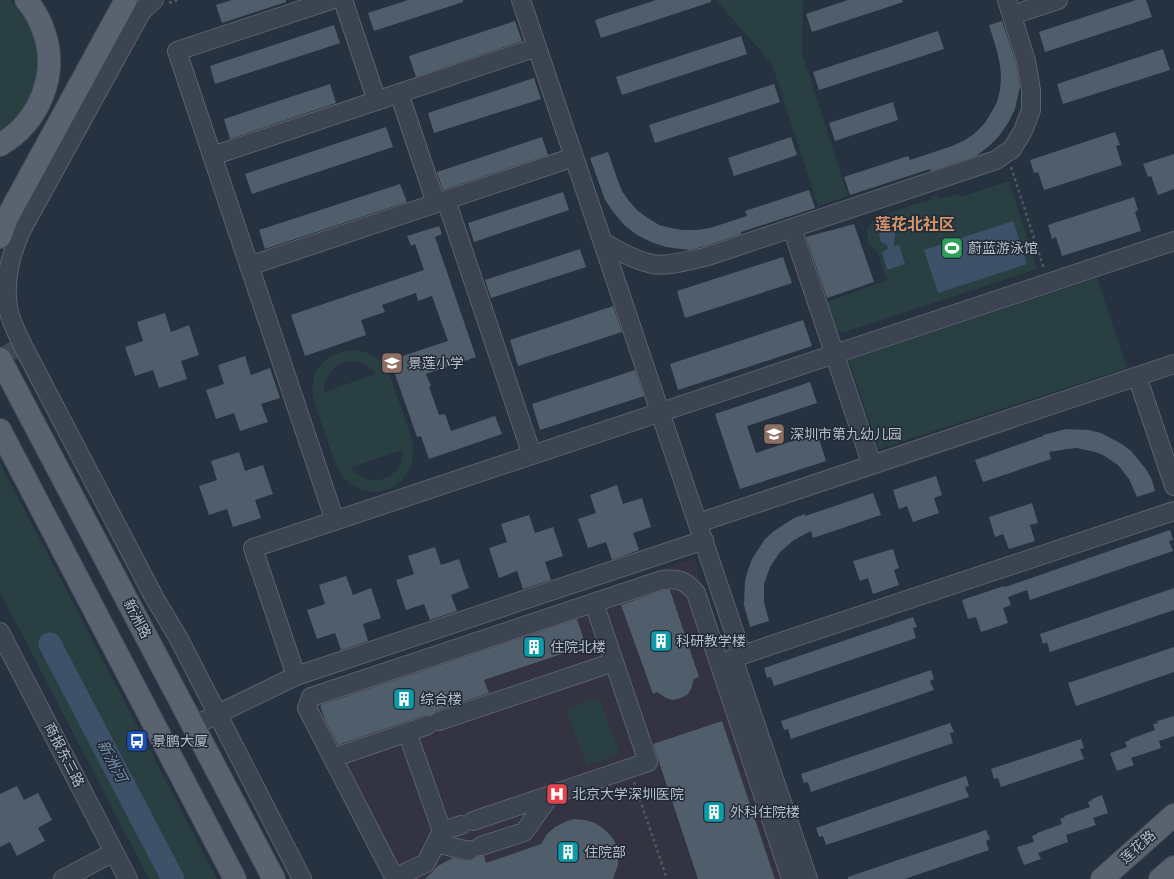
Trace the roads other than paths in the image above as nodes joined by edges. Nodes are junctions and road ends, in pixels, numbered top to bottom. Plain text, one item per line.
1 (26, 0) edge
2 (126, 0) edge
3 (331, 0) edge
4 (343, 0) edge
5 (521, 0) edge
6 (1058, 0) edge
7 (160, 2) edge
8 (1010, 8) edge
9 (537, 47) junction
10 (399, 93) junction
11 (377, 101) junction
12 (0, 145) edge
13 (212, 156) junction
14 (574, 157) junction
15 (441, 202) junction
16 (792, 228) junction
17 (0, 237) edge
18 (1174, 241) edge
19 (603, 242) junction
20 (249, 266) junction
21 (834, 354) junction
22 (1, 359) edge
23 (1174, 364) edge
24 (1137, 376) junction
25 (660, 412) junction
26 (0, 430) edge
27 (532, 455) junction
28 (872, 465) junction
29 (1174, 486) edge
30 (1174, 511) edge
31 (335, 521) junction
32 (698, 523) junction
33 (704, 540) junction
34 (594, 603) junction
35 (0, 632) edge
36 (742, 655) junction
37 (614, 662) junction
38 (296, 676) junction
39 (217, 714) junction
40 (193, 726) junction
41 (407, 732) junction
42 (333, 758) junction
43 (552, 794) junction
44 (1174, 815) edge
45 (439, 837) junction
46 (114, 852) junction
47 (1174, 866) edge
48 (395, 878) edge
49 (63, 879) edge
50 (128, 879) edge
51 (235, 879) edge
52 (274, 879) edge
53 (302, 879) edge
54 (791, 879) edge
55 (808, 879) edge
56 (1102, 879) edge
57 (1160, 879) edge

1 - 12 main road
2 - 17 main road
3 - 13 street
4 - 11 street
5 - 9 street
6 - 8 street
7 - 39 street
8 - 16 street
9 - 10 street
9 - 14 street
10 - 11 street
10 - 15 street
11 - 13 street
13 - 20 street
14 - 15 street
14 - 19 street
15 - 20 street
15 - 27 street
16 - 19 street
16 - 21 street
18 - 21 street
19 - 25 street
20 - 31 street
21 - 25 street
21 - 28 street
22 - 40 main road, 新洲路
23 - 24 street
24 - 28 street
24 - 29 street
25 - 27 street
25 - 32 street
26 - 51 main road
27 - 31 street
28 - 32 street
30 - 36 street
31 - 38 street
32 - 33 street
33 - 36 street
33 - 38 street
34 - 37 street
34 - 42 street
34 - 54 street
35 - 46 street, 商报东三路
36 - 55 street
37 - 41 street
37 - 43 street
38 - 39 street
39 - 40 street
39 - 53 street
40 - 52 main road, 新洲路
41 - 42 street
41 - 45 street
42 - 48 street
43 - 45 street
43 - 45 street
44 - 56 main road, 莲花路
45 - 48 street
46 - 49 street
46 - 50 street, 商报东三路
47 - 57 main road

